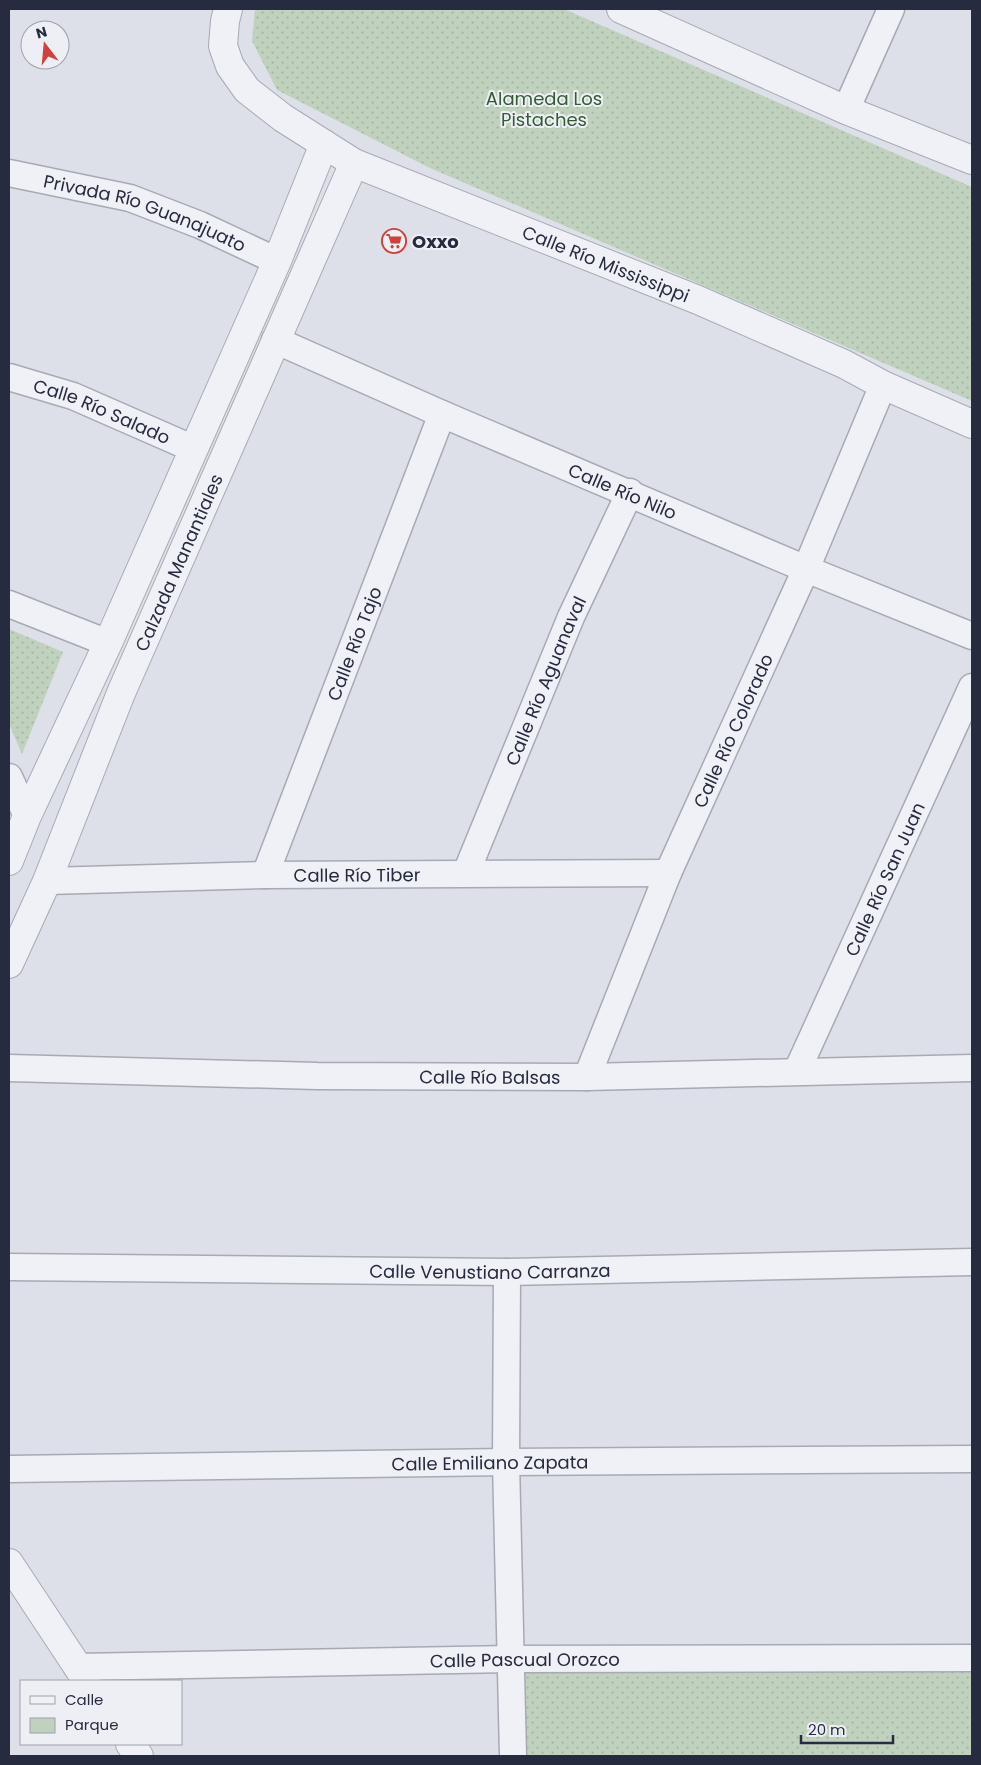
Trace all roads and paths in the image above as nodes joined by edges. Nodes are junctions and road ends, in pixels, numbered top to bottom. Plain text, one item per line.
1 (228, 9) edge
2 (621, 9) edge
3 (891, 9) edge
4 (661, 17) edge
5 (846, 110) junction
6 (324, 144) junction
7 (972, 160) edge
8 (354, 164) junction
9 (9, 173) edge
10 (278, 261) junction
11 (275, 340) junction
12 (9, 377) edge
13 (883, 384) junction
14 (442, 414) junction
15 (972, 424) edge
16 (194, 449) junction
17 (630, 492) junction
18 (806, 568) junction
19 (9, 604) edge
20 (972, 636) edge
21 (108, 643) junction
22 (972, 687) edge
23 (9, 777) edge
24 (27, 816) junction
25 (9, 861) edge
26 (466, 872) junction
27 (668, 873) junction
28 (265, 874) junction
29 (47, 881) junction
30 (9, 964) edge
31 (9, 1068) edge
32 (972, 1068) edge
33 (797, 1071) junction
34 (587, 1077) junction
35 (972, 1262) edge
36 (9, 1266) edge
37 (507, 1272) junction
38 (972, 1458) edge
39 (506, 1462) junction
40 (9, 1469) edge
41 (9, 1563) edge
42 (972, 1658) edge
43 (510, 1659) junction
44 (82, 1674) edge
45 (131, 1745) edge
46 (139, 1756) edge
47 (513, 1756) edge

1 - 6 street, Calle Río Mississippi
2 - 4 street
3 - 5 street
4 - 5 street
5 - 7 street
6 - 8 street, Calle Río Mississippi
6 - 10 street, Calzada Manantiales
8 - 11 street, Calzada Manantiales
8 - 13 street, Calle Río Mississippi
9 - 10 street, Privada Río Guanajuato
10 - 16 street, Calzada Manantiales
11 - 14 street, Calle Río Nilo
11 - 29 street, Calzada Manantiales
12 - 16 street, Calle Río Salado
13 - 15 street, Calle Río Mississippi
13 - 18 street, Calle Río Colorado
14 - 17 street, Calle Río Nilo
14 - 28 street, Calle Río Tajo
16 - 21 street, Calzada Manantiales
17 - 18 street, Calle Río Nilo
17 - 26 street, Calle Río Aguanaval
18 - 20 street, Calle Río Nilo
18 - 27 street, Calle Río Colorado
19 - 21 street
21 - 24 street, Calzada Manantiales
22 - 33 street, Calle Río San Juan
23 - 24 street
24 - 25 street, Calzada Manantiales
26 - 27 street, Calle Río Tiber
26 - 28 street, Calle Río Tiber
27 - 34 street, Calle Río Colorado
28 - 29 street, Calle Río Tiber
29 - 30 street, Calzada Manantiales
31 - 34 street, Calle Río Balsas
32 - 33 street, Calle Río Balsas
33 - 34 street, Calle Río Balsas
35 - 37 street, Calle Venustiano Carranza
36 - 37 street, Calle Venustiano Carranza
37 - 39 street
38 - 39 street, Calle Emiliano Zapata
39 - 40 street, Calle Emiliano Zapata
39 - 43 street
41 - 44 street
42 - 43 street, Calle Pascual Orozco
43 - 44 street, Calle Pascual Orozco
43 - 47 street
45 - 46 street

